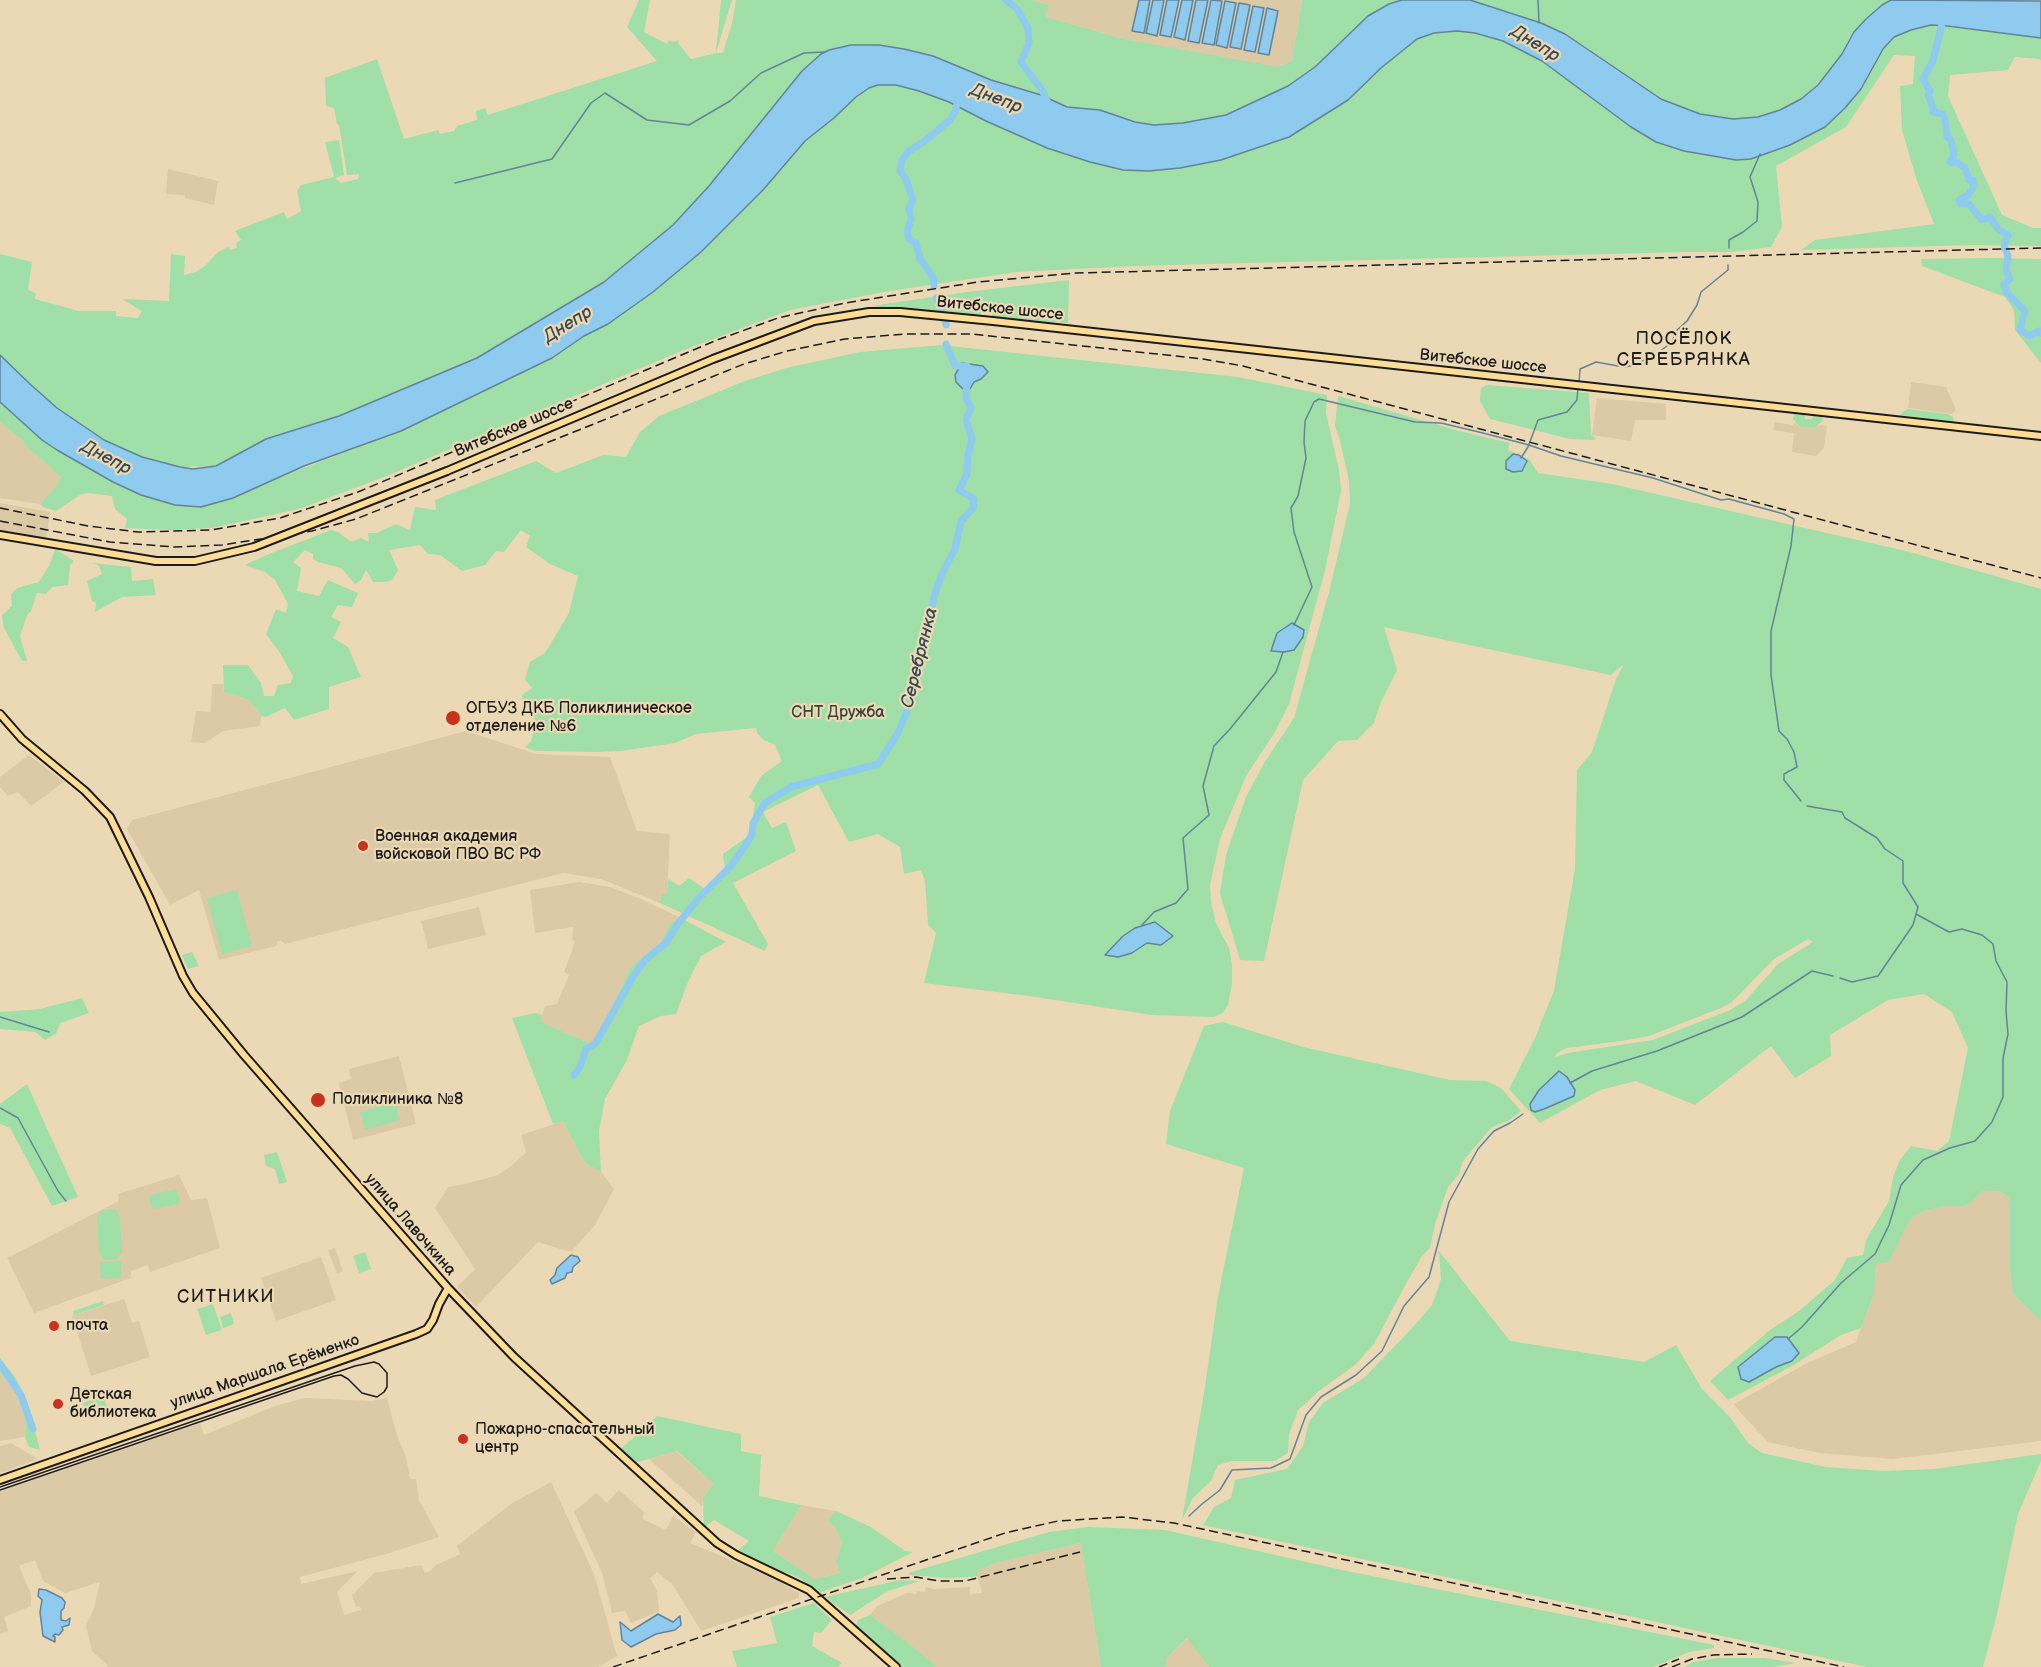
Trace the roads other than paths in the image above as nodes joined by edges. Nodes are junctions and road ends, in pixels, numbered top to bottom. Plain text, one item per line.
1 (2041, 436) edge
2 (0, 535) edge
3 (0, 714) edge
4 (448, 1288) junction
5 (0, 1480) edge
6 (896, 1667) edge

1 - 2 main road, Витебское шоссе, bridge
3 - 4 main road, улица Лавочкина
4 - 5 main road, улица Маршала Ерёменко
4 - 6 main road, улица Лавочкина

